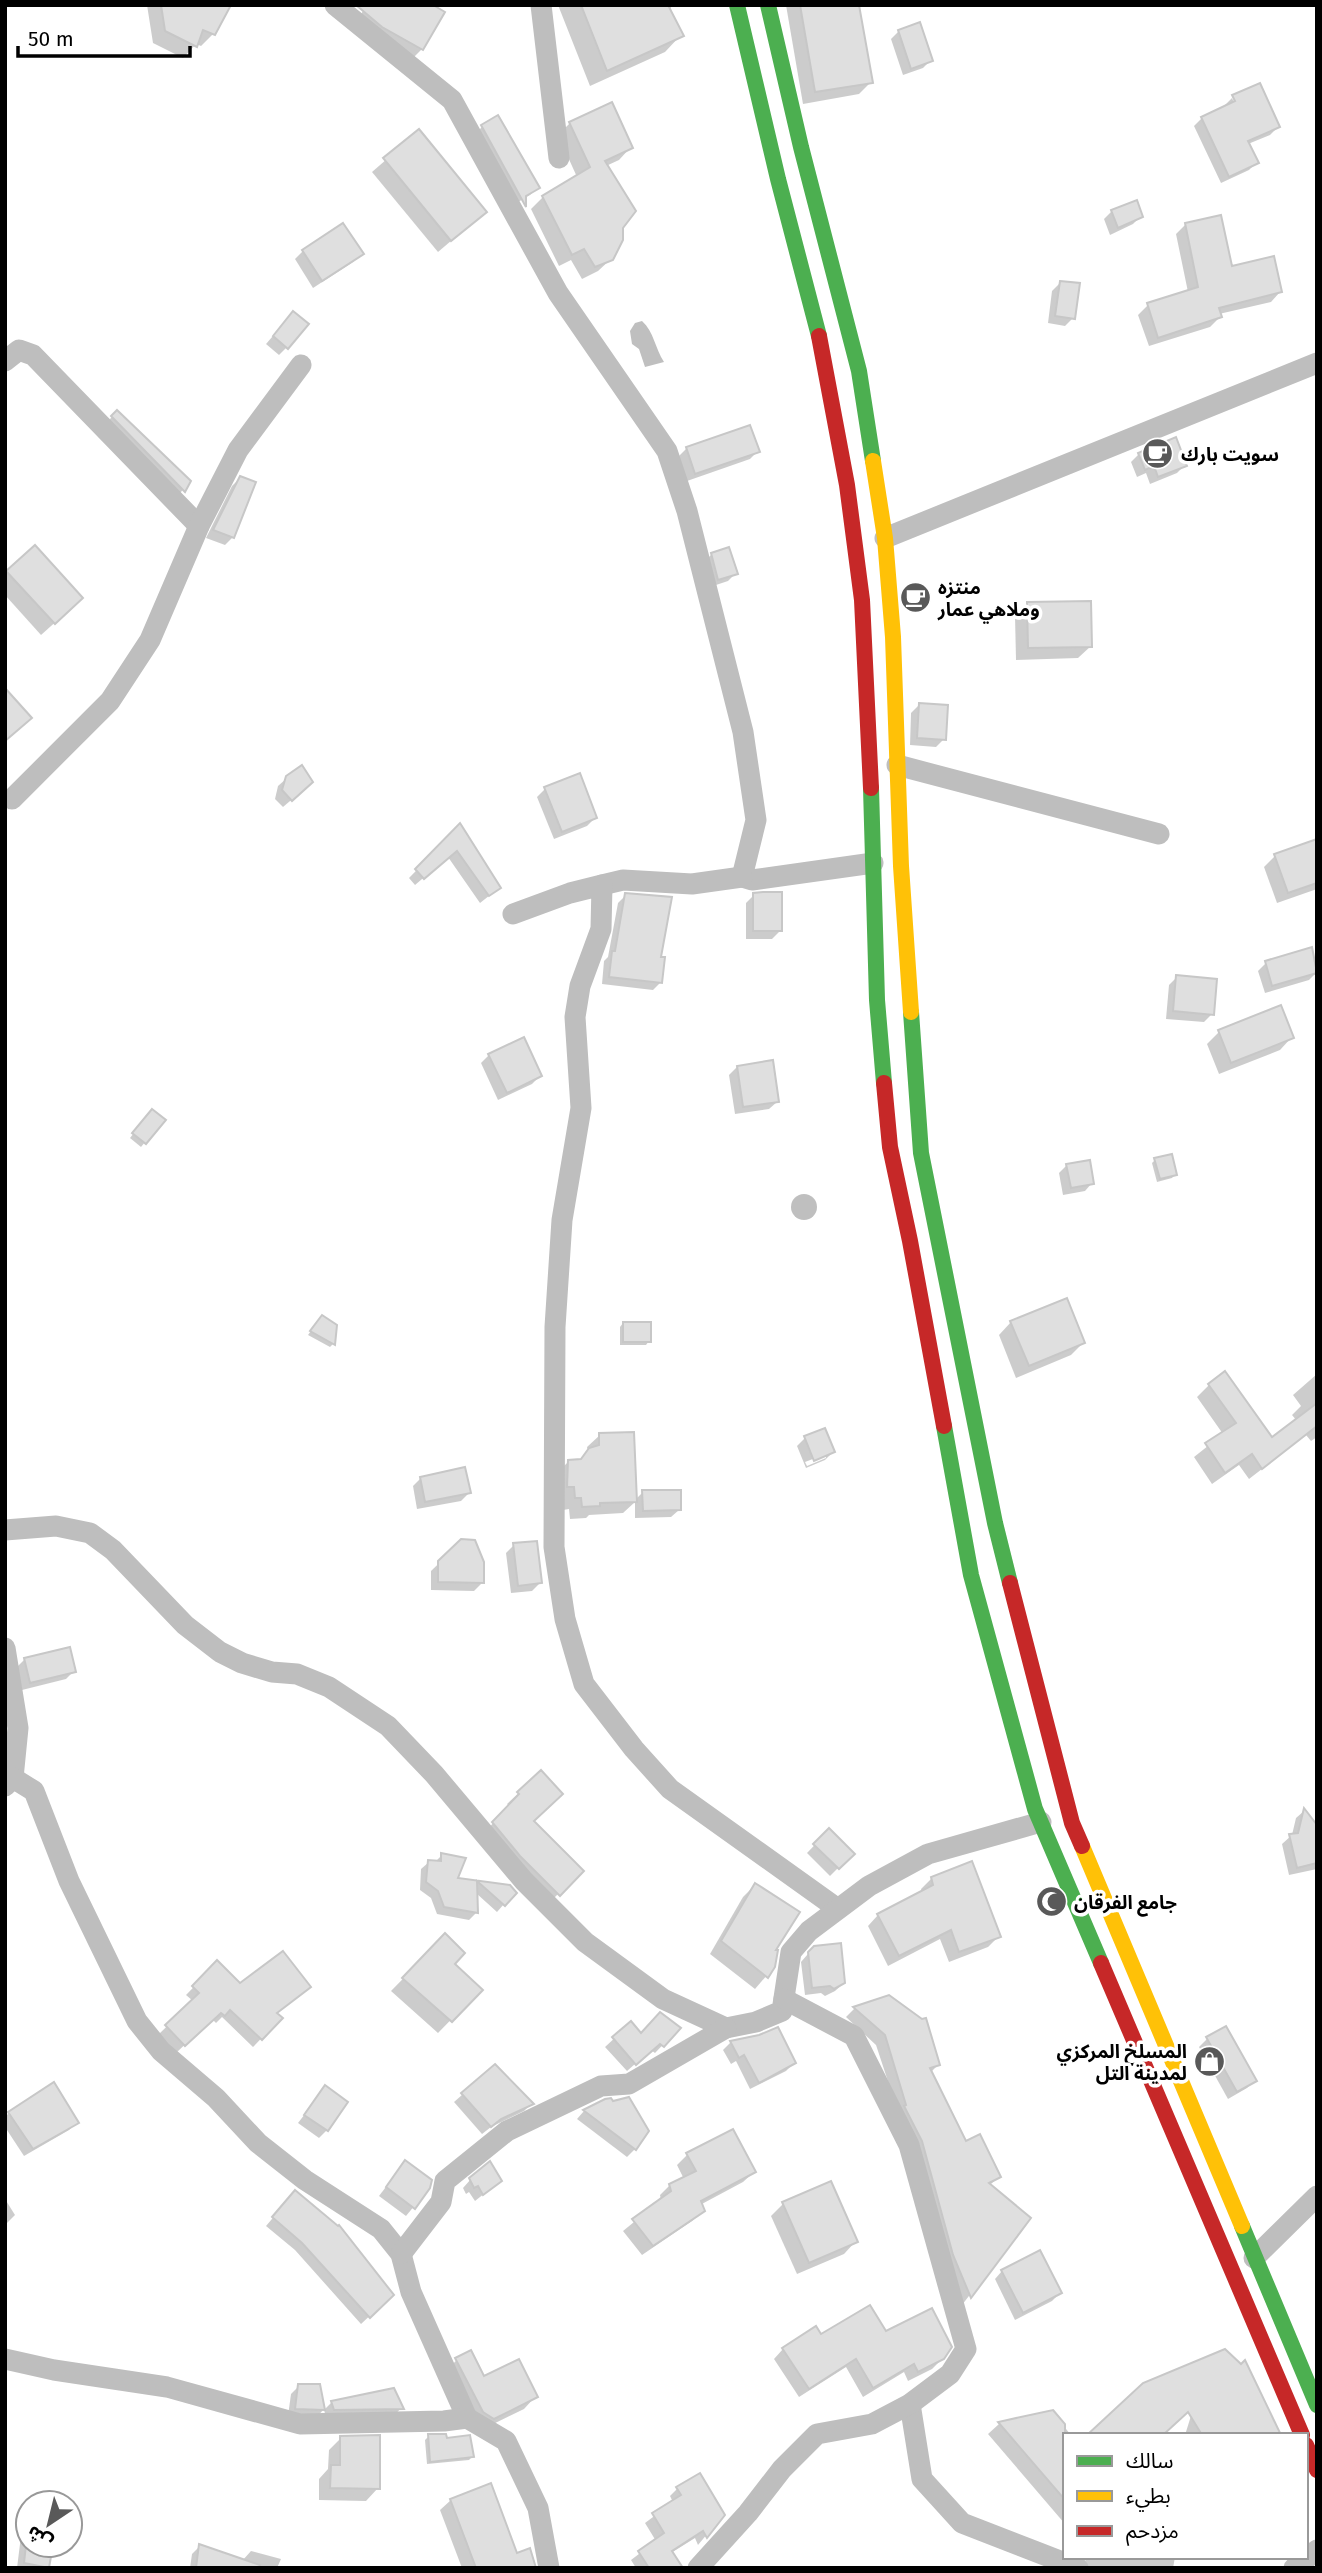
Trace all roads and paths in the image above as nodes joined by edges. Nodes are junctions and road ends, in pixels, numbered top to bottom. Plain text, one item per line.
1 (335, 5) edge
2 (541, 5) edge
3 (737, 5) edge
4 (768, 5) edge
5 (559, 158) dead end
6 (5, 360) edge
7 (1317, 363) edge
8 (301, 365) dead end
9 (199, 526) junction
10 (885, 538) junction
11 (897, 765) junction
12 (7, 800) edge
13 (1159, 834) dead end
14 (873, 863) junction
15 (742, 877) junction
16 (603, 885) junction
17 (513, 914) dead end
18 (5, 1530) edge
19 (5, 1648) edge
20 (9, 1782) edge
21 (1041, 1822) junction
22 (838, 1909) junction
23 (784, 1999) junction
24 (726, 2028) junction
25 (1317, 2196) edge
26 (401, 2254) junction
27 (1254, 2259) junction
28 (5, 2359) edge
29 (910, 2403) junction
30 (1317, 2405) edge
31 (467, 2418) junction
32 (1301, 2433) edge
33 (1308, 2450) edge
34 (1317, 2470) edge
35 (549, 2568) edge
36 (698, 2568) edge
37 (1078, 2568) edge

1 - 15 street
2 - 5 street
3 - 14 main road
4 - 10 main road
6 - 9 street
7 - 10 street
8 - 9 street
9 - 12 street
10 - 11 main road
11 - 13 street
11 - 27 main road
14 - 15 street
14 - 21 main road
15 - 16 street
16 - 17 street
16 - 22 street
18 - 24 street
19 - 20 street
20 - 26 street
21 - 22 street
21 - 32 main road
22 - 23 street
23 - 24 street
23 - 29 street
24 - 26 street
25 - 27 street
26 - 31 street
27 - 30 main road
28 - 31 street
29 - 36 street
29 - 37 street
31 - 35 street
33 - 34 main road

